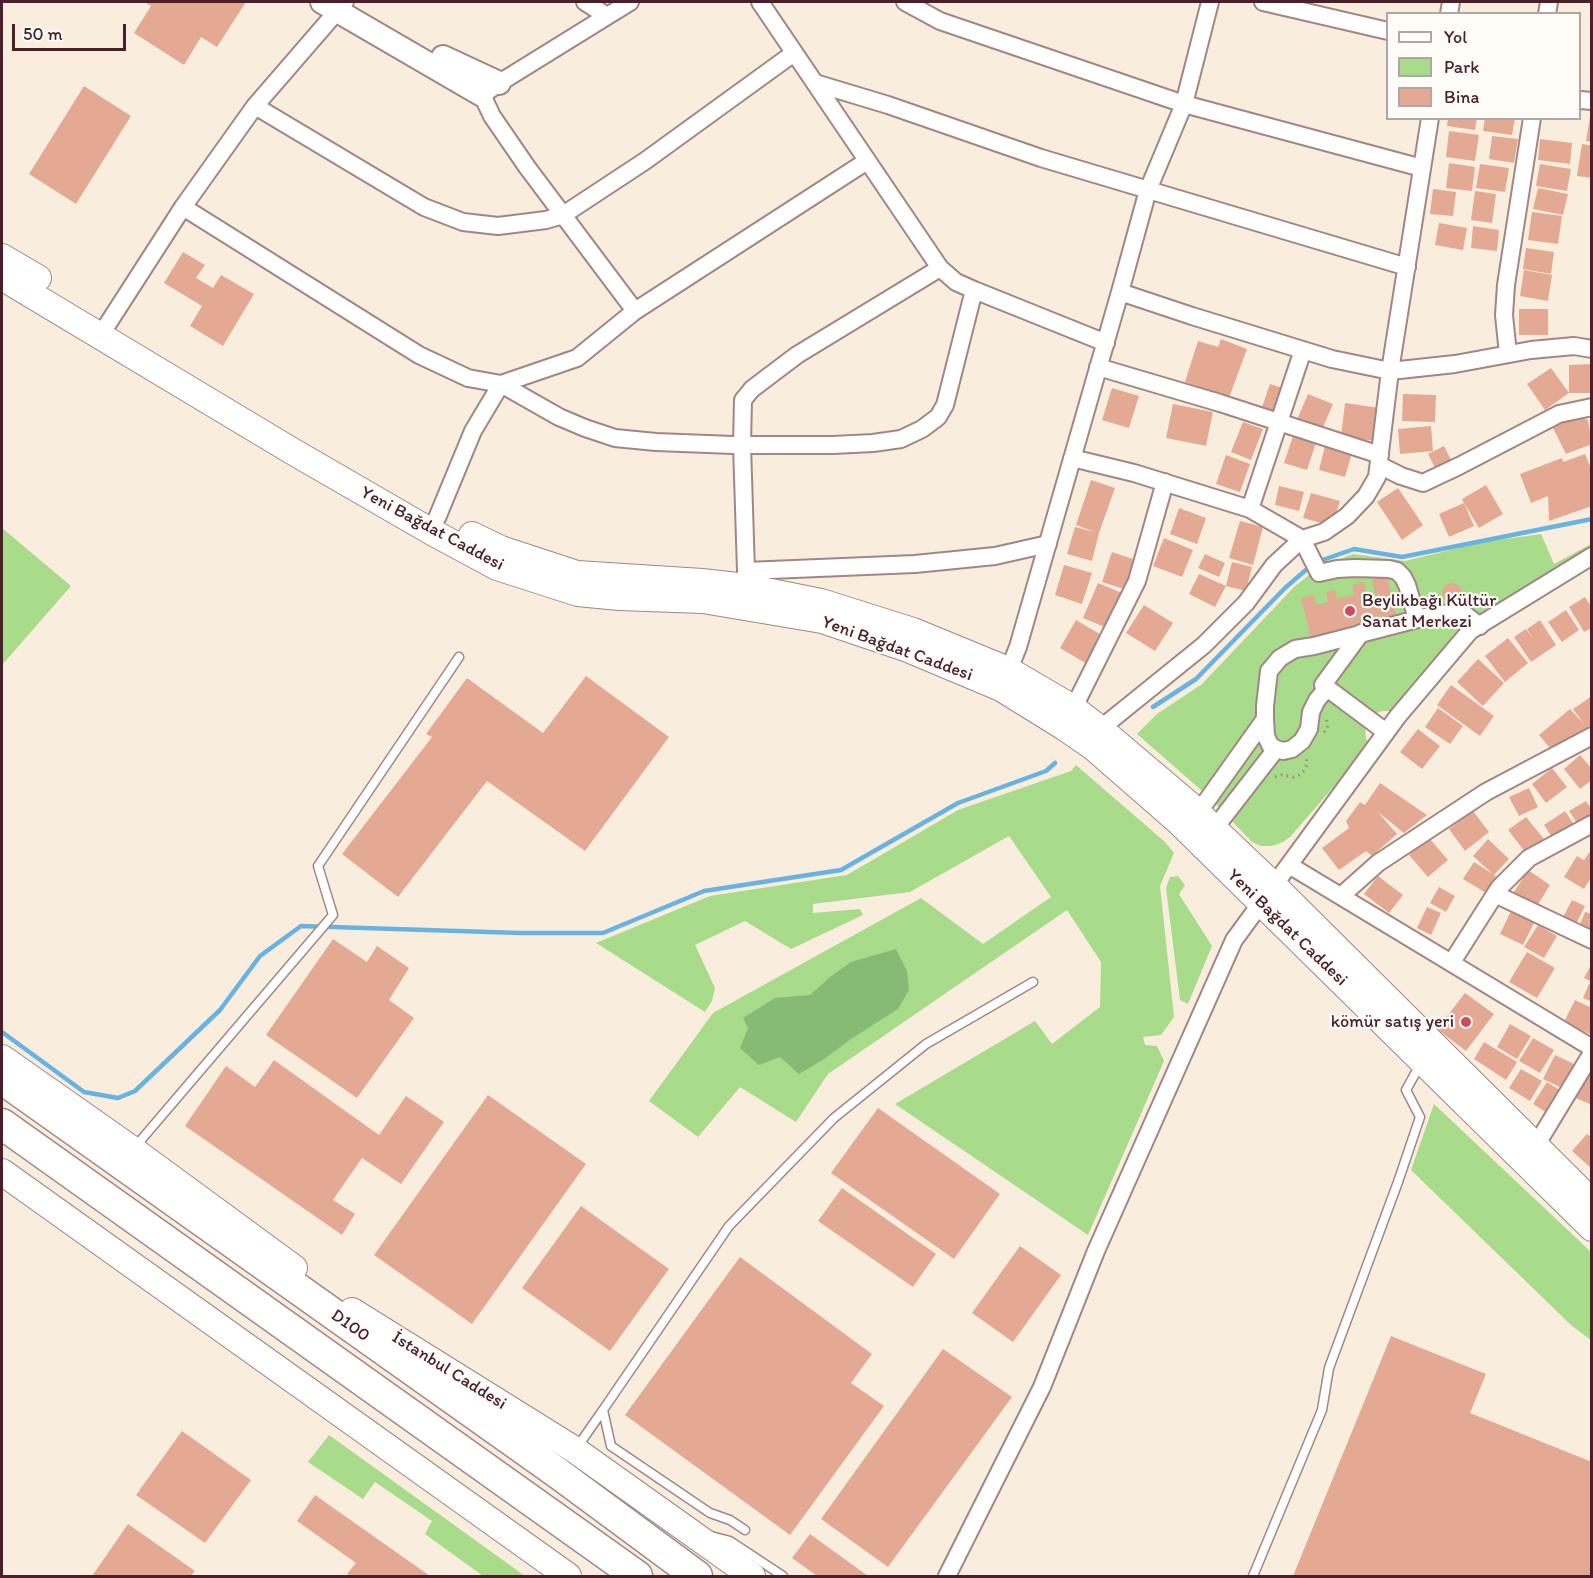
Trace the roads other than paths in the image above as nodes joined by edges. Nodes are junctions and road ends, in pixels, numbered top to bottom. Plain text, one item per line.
1 (585, 2) edge
2 (630, 2) edge
3 (760, 2) edge
4 (905, 2) edge
5 (1210, 2) edge
6 (1263, 2) edge
7 (338, 4) edge
8 (607, 16) junction
9 (1386, 32) edge
10 (794, 53) junction
11 (815, 83) junction
12 (490, 89) junction
13 (1184, 104) junction
14 (255, 106) junction
15 (1430, 120) edge
16 (1532, 120) edge
17 (867, 161) junction
18 (1422, 168) junction
19 (1148, 190) junction
20 (183, 207) junction
21 (563, 215) junction
22 (2, 256) edge
23 (1407, 267) junction
24 (940, 268) junction
25 (2, 277) edge
26 (974, 290) junction
27 (1120, 292) junction
28 (635, 311) junction
29 (105, 329) junction
30 (1106, 343) junction
31 (1592, 349) edge
32 (1304, 350) junction
33 (1508, 354) junction
34 (1098, 368) junction
35 (1390, 371) junction
36 (501, 384) junction
37 (1592, 407) edge
38 (1279, 423) junction
39 (742, 445) junction
40 (1072, 458) junction
41 (1379, 460) junction
42 (1165, 482) junction
43 (1250, 509) junction
44 (437, 518) junction
45 (1302, 539) junction
46 (1048, 544) junction
47 (1592, 556) edge
48 (746, 579) junction
49 (1417, 619) junction
50 (1479, 626) junction
51 (1361, 633) junction
52 (459, 657) dead end
53 (1005, 679) junction
54 (1327, 688) junction
55 (1069, 718) junction
56 (1265, 719) junction
57 (1100, 729) junction
58 (1386, 732) junction
59 (1592, 736) edge
60 (1276, 749) junction
61 (1206, 821) junction
62 (1592, 824) edge
63 (1289, 865) junction
64 (1495, 894) junction
65 (1267, 895) junction
66 (1341, 896) junction
67 (1592, 940) edge
68 (1452, 962) junction
69 (1033, 982) dead end
70 (1592, 1048) edge
71 (1592, 1053) edge
72 (2, 1058) edge
73 (1422, 1060) junction
74 (2, 1079) edge
75 (2, 1124) edge
76 (93, 1145) junction
77 (1535, 1147) junction
78 (133, 1150) junction
79 (2, 1172) edge
80 (1589, 1196) edge
81 (1592, 1228) edge
82 (270, 1251) junction
83 (603, 1410) junction
84 (575, 1449) junction
85 (685, 1528) junction
86 (745, 1530) dead end
87 (568, 1576) edge
88 (637, 1576) edge
89 (697, 1576) edge
90 (752, 1576) edge
91 (783, 1576) edge
92 (947, 1576) edge
93 (1253, 1576) edge

1 - 8 street
2 - 8 street
3 - 10 street
4 - 13 street
5 - 13 street
6 - 9 street
7 - 12 main road
7 - 14 street
8 - 12 street
10 - 11 street
10 - 21 street
11 - 17 street
11 - 19 street
12 - 21 street
13 - 18 street
13 - 19 street
14 - 20 street
14 - 21 street
15 - 18 street
16 - 33 street
17 - 24 street
17 - 28 street
18 - 23 street
19 - 23 street
19 - 27 street
20 - 29 street
20 - 36 street
21 - 28 street
22 - 29 main road, Yeni Bağdat Caddesi
23 - 35 street
24 - 26 street
24 - 39 street
25 - 29 main road, Yeni Bağdat Caddesi
26 - 30 street
26 - 39 street
27 - 30 street
27 - 32 street
28 - 36 street
29 - 44 main road, Yeni Bağdat Caddesi
29 - 53 main road, Yeni Bağdat Caddesi
30 - 34 street
31 - 33 street
32 - 35 street
32 - 38 street
33 - 35 street
34 - 38 street
34 - 40 street
35 - 41 street
36 - 39 street
36 - 44 street
37 - 41 street
38 - 41 street
38 - 43 street
39 - 48 street
40 - 42 street
40 - 46 street
41 - 45 street
42 - 43 street
42 - 55 street
43 - 45 street
44 - 48 main road, Yeni Bağdat Caddesi
45 - 49 street
45 - 57 street
46 - 48 street
46 - 53 street
47 - 50 street
48 - 53 main road, Yeni Bağdat Caddesi
49 - 50 street
49 - 51 street
50 - 58 street
51 - 54 street
51 - 56 street
52 - 78 lane
53 - 55 main road, Yeni Bağdat Caddesi
54 - 58 street
54 - 60 street
55 - 57 main road, Yeni Bağdat Caddesi
55 - 65 main road, Yeni Bağdat Caddesi
56 - 60 street
56 - 61 street
57 - 61 main road, Yeni Bağdat Caddesi
58 - 63 street
59 - 66 street
60 - 61 street
61 - 65 main road, Yeni Bağdat Caddesi
62 - 64 street
63 - 65 street
63 - 66 street
64 - 67 street
64 - 68 street
65 - 73 main road, Yeni Bağdat Caddesi
65 - 77 main road, Yeni Bağdat Caddesi
65 - 92 street
66 - 68 street
68 - 70 street
69 - 83 lane
71 - 77 street
72 - 78 main road, İstanbul Caddesi
73 - 81 main road, Yeni Bağdat Caddesi
73 - 93 lane
74 - 76 highway, D100 / D100
75 - 88 highway, D100 / D100
76 - 82 highway
76 - 89 highway, D100 / D100
77 - 80 main road, Yeni Bağdat Caddesi
78 - 82 main road, İstanbul Caddesi
79 - 87 main road
82 - 84 main road, İstanbul Caddesi
83 - 84 lane
83 - 86 lane
84 - 85 main road, İstanbul Caddesi
85 - 90 main road, İstanbul Caddesi
85 - 91 lane

